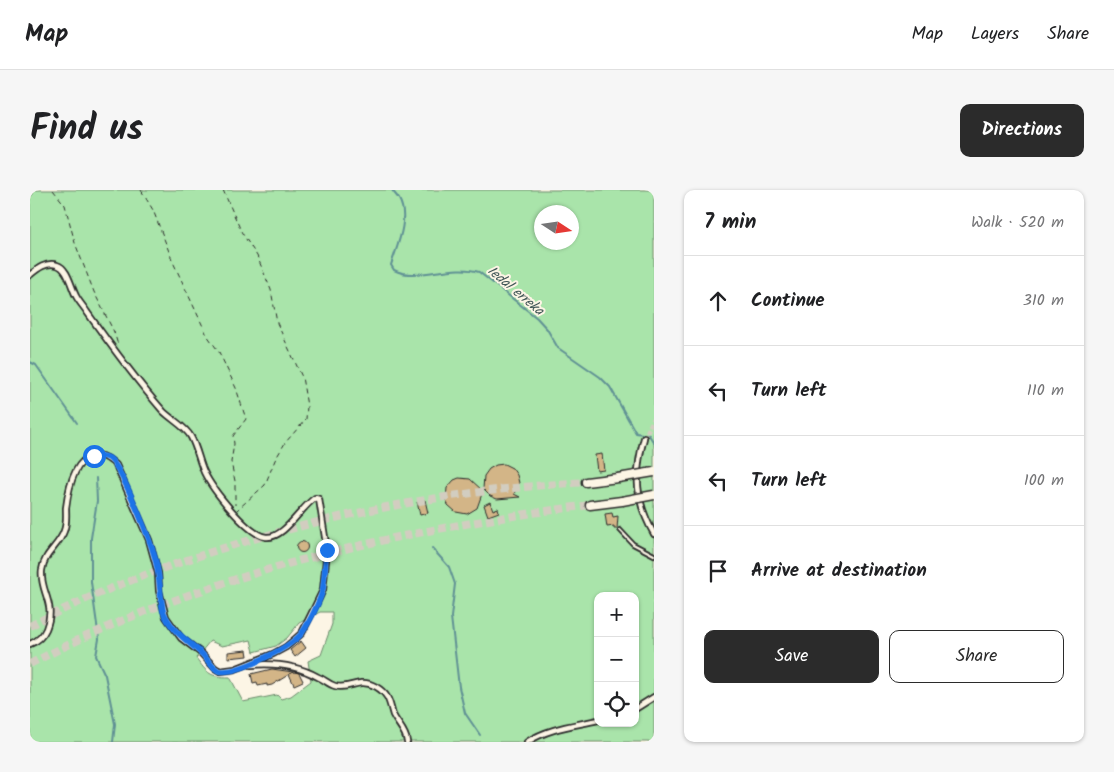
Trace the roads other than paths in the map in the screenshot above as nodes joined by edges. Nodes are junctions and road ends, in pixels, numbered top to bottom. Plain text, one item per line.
1 (30, 275) edge
2 (644, 438) tunnel mouth
3 (654, 472) edge
4 (586, 482) tunnel mouth
5 (654, 495) edge
6 (590, 505) tunnel mouth
7 (620, 530) dead end
8 (654, 534) edge
9 (654, 555) edge
10 (30, 644) edge
11 (244, 666) junction
12 (654, 697) edge
13 (639, 706) edge
14 (594, 721) edge
15 (407, 742) edge
16 (527, 742) edge

1 - 11 street
2 - 8 street
3 - 4 highway, bridge
5 - 6 highway, bridge
7 - 9 lane
10 - 11 street
11 - 15 street
12 - 13 street
14 - 16 street

